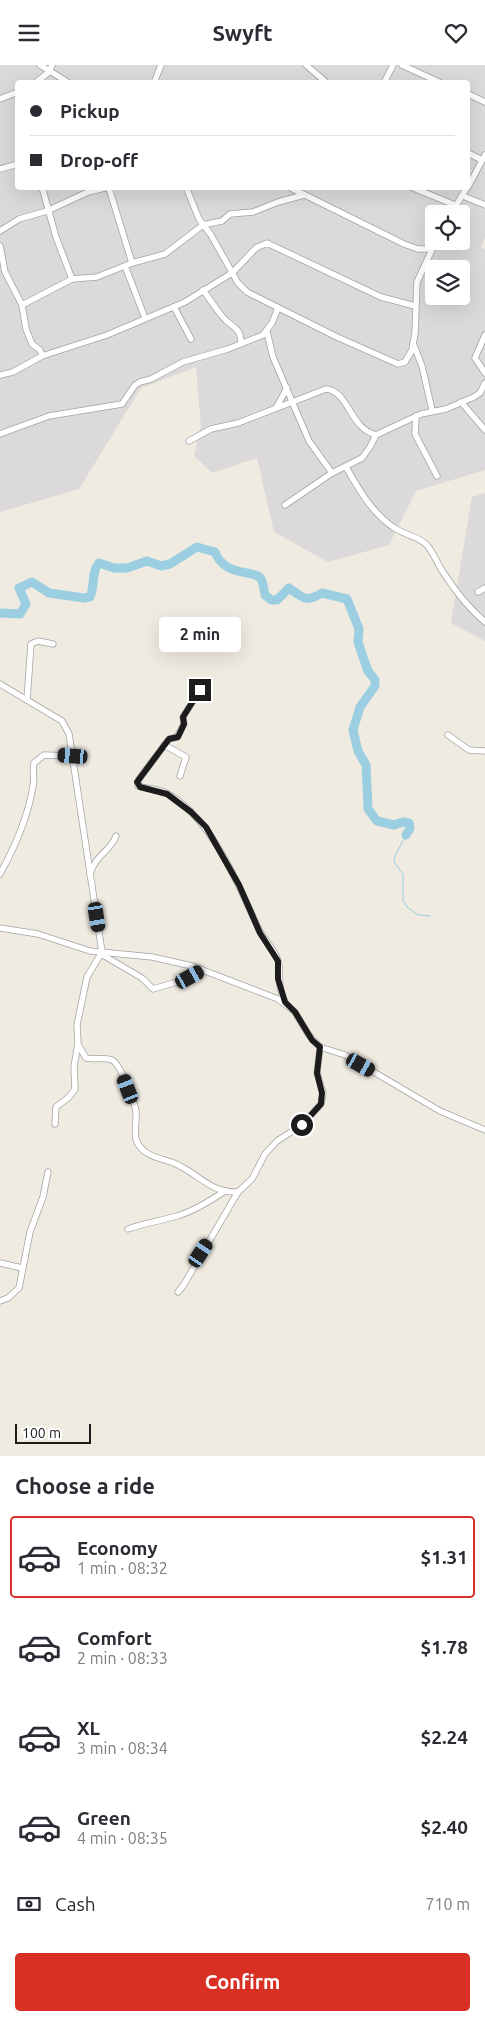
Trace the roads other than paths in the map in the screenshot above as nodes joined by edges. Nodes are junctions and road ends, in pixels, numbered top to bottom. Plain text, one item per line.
1 (40, 65) edge
2 (52, 65) edge
3 (152, 65) edge
4 (306, 65) edge
5 (393, 65) edge
6 (402, 65) edge
7 (160, 67) edge
8 (48, 72) junction
9 (39, 80) edge
10 (63, 80) edge
11 (155, 80) edge
12 (324, 80) edge
13 (386, 80) edge
14 (434, 80) edge
15 (15, 93) edge
16 (470, 95) edge
17 (0, 99) edge
18 (485, 102) edge
19 (470, 154) edge
20 (484, 158) edge
21 (15, 165) edge
22 (0, 169) edge
23 (470, 182) edge
24 (43, 190) edge
25 (101, 190) edge
26 (110, 190) edge
27 (187, 190) edge
28 (295, 190) edge
29 (418, 190) edge
30 (466, 190) edge
31 (304, 195) junction
32 (463, 196) junction
33 (456, 205) joint
34 (485, 205) edge
35 (48, 211) junction
36 (204, 225) junction
37 (0, 231) edge
38 (0, 246) edge
39 (425, 249) edge
40 (432, 250) edge
41 (132, 263) junction
42 (125, 266) junction
43 (232, 273) junction
44 (72, 279) junction
45 (204, 290) junction
46 (22, 305) junction
47 (415, 306) junction
48 (174, 307) junction
49 (278, 308) junction
50 (144, 318) junction
51 (266, 332) junction
52 (485, 335) edge
53 (191, 339) dead end
54 (241, 343) junction
55 (414, 343) junction
56 (42, 356) junction
57 (485, 373) edge
58 (0, 375) edge
59 (485, 383) edge
60 (287, 388) junction
61 (293, 402) junction
62 (461, 402) junction
63 (276, 408) junction
64 (432, 410) junction
65 (416, 416) junction
66 (485, 430) edge
67 (0, 434) edge
68 (376, 435) junction
69 (189, 441) dead end
70 (346, 467) junction
71 (332, 473) junction
72 (437, 476) dead end
73 (285, 505) dead end
74 (485, 589) edge
75 (478, 592) dead end
76 (485, 622) edge
77 (53, 644) dead end
78 (0, 684) edge
79 (200, 690) dead end
80 (27, 700) junction
81 (448, 735) dead end
82 (164, 745) junction
83 (485, 751) edge
84 (73, 756) junction
85 (180, 776) dead end
86 (116, 836) dead end
87 (0, 874) edge
88 (90, 876) junction
89 (0, 927) edge
90 (102, 953) junction
91 (203, 969) junction
92 (285, 1002) junction
93 (78, 1044) junction
94 (320, 1047) junction
95 (55, 1124) dead end
96 (485, 1130) edge
97 (48, 1172) dead end
98 (225, 1191) junction
99 (238, 1192) junction
100 (128, 1229) dead end
101 (0, 1263) edge
102 (22, 1268) junction
103 (178, 1292) dead end
104 (0, 1301) edge

1 - 8 street
2 - 8 street
3 - 7 street
4 - 12 street
5 - 13 street
6 - 14 street
7 - 11 street
8 - 9 street
8 - 10 street
15 - 17 street
16 - 18 street
19 - 20 street
20 - 23 street
21 - 22 street
24 - 35 street
25 - 35 street
26 - 41 street
27 - 36 street
28 - 31 street
29 - 33 street
30 - 32 street
31 - 36 street
31 - 39 street
32 - 33 street
32 - 34 street
35 - 37 street
35 - 44 street
36 - 41 street
36 - 43 street
38 - 46 street
40 - 47 street
41 - 42 street
42 - 44 street
42 - 50 street
43 - 45 street
43 - 47 street
43 - 49 street
44 - 46 street
45 - 48 street
45 - 54 street
46 - 56 street
47 - 55 street
48 - 50 street
48 - 53 street
49 - 51 street
49 - 55 street
50 - 56 street
51 - 54 street
51 - 60 street
52 - 57 street
54 - 67 street
55 - 64 street
56 - 58 street
59 - 62 street
60 - 61 street
60 - 63 street
61 - 63 street
61 - 68 street
61 - 71 street
62 - 64 street
62 - 66 street
63 - 69 street
64 - 65 street
65 - 68 street
65 - 72 street
68 - 70 street
70 - 71 street
70 - 76 street
71 - 73 street
74 - 75 street
77 - 80 street
78 - 80 street
79 - 82 street
80 - 84 street
81 - 83 street
82 - 85 street
82 - 92 street
84 - 87 street
84 - 88 street
86 - 88 street
88 - 90 street
89 - 90 street
90 - 91 street
90 - 91 street
90 - 93 street
91 - 92 street
92 - 94 street
93 - 95 street
93 - 98 street
94 - 96 street
94 - 99 street
97 - 102 street
98 - 99 street
98 - 100 street
99 - 103 street
101 - 102 street
102 - 104 street

